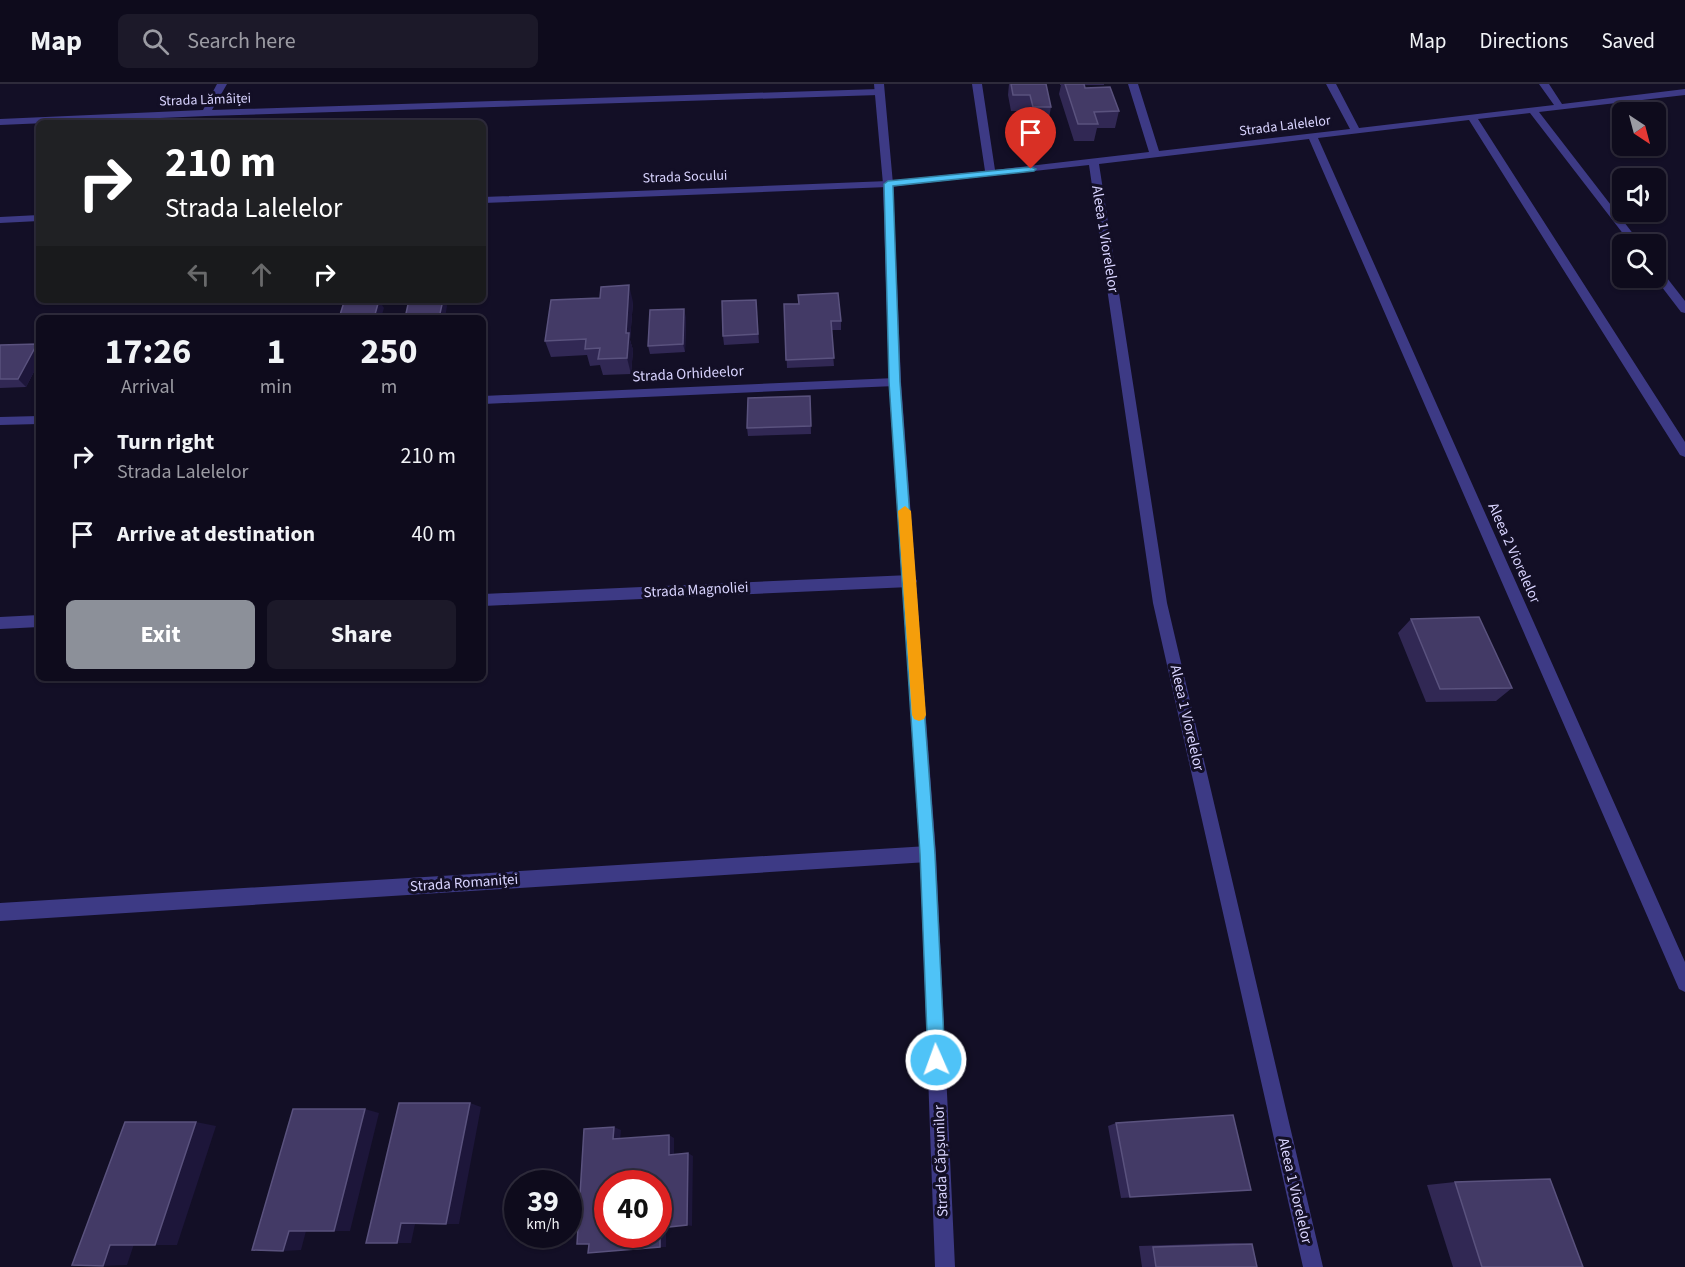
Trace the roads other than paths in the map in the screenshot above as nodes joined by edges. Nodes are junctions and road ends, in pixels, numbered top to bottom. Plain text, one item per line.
1 (222, 84) edge
2 (977, 84) edge
3 (1133, 84) edge
4 (1331, 84) edge
5 (1544, 84) edge
6 (879, 88) edge
7 (1685, 92) edge
8 (1560, 107) junction
9 (1533, 110) junction
10 (206, 113) junction
11 (1472, 117) junction
12 (36, 120) edge
13 (46, 120) edge
14 (0, 122) edge
15 (1356, 131) junction
16 (1312, 136) junction
17 (1155, 155) junction
18 (1094, 162) junction
19 (990, 174) junction
20 (888, 184) junction
21 (486, 200) edge
22 (36, 218) edge
23 (0, 220) edge
24 (1628, 234) edge
25 (1666, 284) edge
26 (1685, 309) edge
27 (895, 382) junction
28 (486, 400) edge
29 (36, 420) edge
30 (0, 422) edge
31 (1685, 452) edge
32 (910, 580) junction
33 (486, 600) edge
34 (36, 621) edge
35 (0, 623) edge
36 (928, 854) junction
37 (0, 912) edge
38 (1685, 983) edge
39 (941, 1267) edge
40 (1313, 1267) edge

1 - 10 street
2 - 19 street
3 - 17 street
4 - 15 street
5 - 8 street
6 - 10 street, Strada Lămâiței
6 - 20 street, Strada Căpșunilor
7 - 8 street, Strada Lalelelor
8 - 9 street, Strada Lalelelor
9 - 11 street, Strada Lalelelor
9 - 24 street
10 - 13 street, Strada Lămâiței
11 - 15 street, Strada Lalelelor
11 - 31 street
12 - 14 street, Strada Lămâiței
15 - 16 street, Strada Lalelelor
16 - 17 street, Strada Lalelelor
16 - 38 street, Aleea 2 Viorelelor
17 - 18 street, Strada Lalelelor
18 - 19 street, Strada Lalelelor
18 - 40 street, Aleea 1 Viorelelor
19 - 20 street, Strada Lalelelor
20 - 21 street, Strada Socului
20 - 27 street, Strada Căpșunilor
22 - 23 street
25 - 26 street
27 - 28 street, Strada Orhideelor
27 - 32 street, Strada Căpșunilor
29 - 30 street
32 - 33 street, Strada Magnoliei
32 - 36 street, Strada Căpșunilor
34 - 35 street
36 - 37 street, Strada Romaniței
36 - 39 street, Strada Căpșunilor

